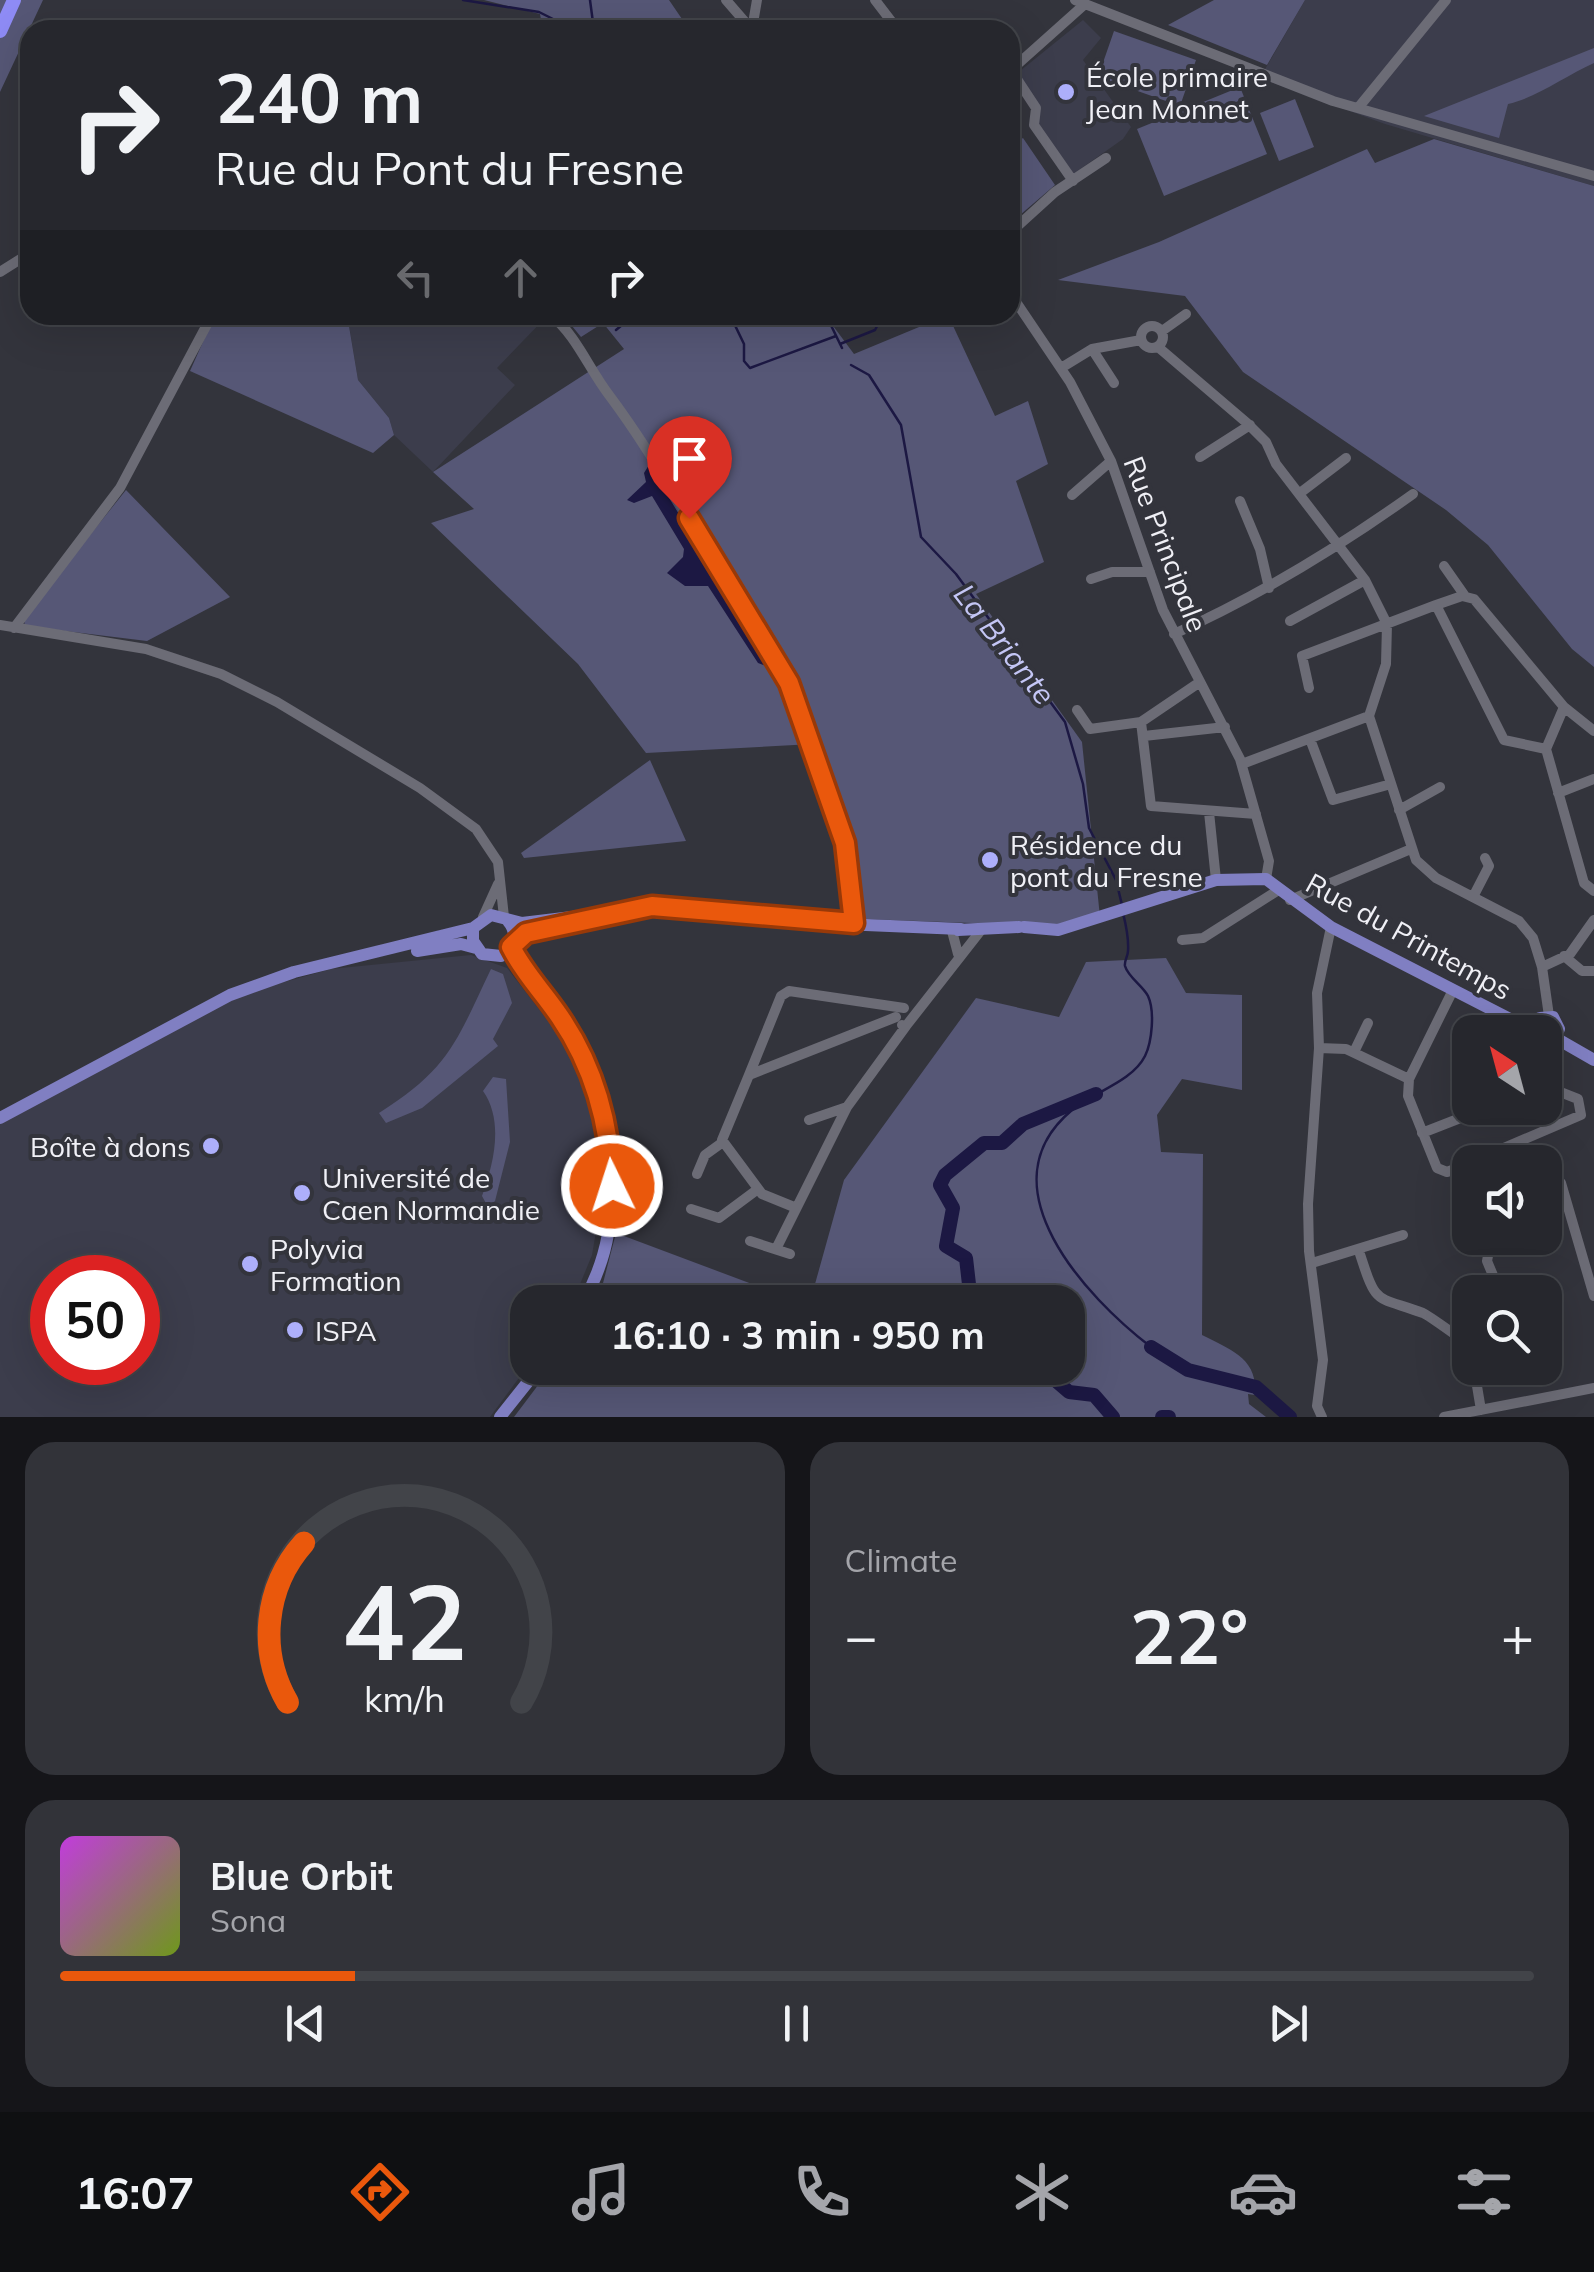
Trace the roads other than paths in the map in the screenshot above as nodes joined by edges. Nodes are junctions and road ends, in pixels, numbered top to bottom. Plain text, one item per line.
1 (14, 0) edge
2 (726, 0) edge
3 (875, 0) edge
4 (1446, 0) edge
5 (1080, 2) edge
6 (756, 4) edge
7 (744, 20) joint
8 (890, 20) edge
9 (0, 31) edge
10 (1020, 60) edge
11 (1020, 85) edge
12 (1358, 108) junction
13 (1106, 158) dead end
14 (1594, 176) edge
15 (1073, 181) junction
16 (1020, 225) edge
17 (1020, 307) edge
18 (1186, 314) dead end
19 (207, 325) edge
20 (561, 325) edge
21 (1162, 331) junction
22 (1141, 340) junction
23 (1158, 347) junction
24 (1092, 350) junction
25 (1061, 368) junction
26 (1114, 383) dead end
27 (1250, 425) junction
28 (1200, 457) dead end
29 (1346, 458) dead end
30 (1111, 462) junction
31 (1300, 493) junction
32 (1072, 494) dead end
33 (1412, 494) dead end
34 (1240, 501) dead end
35 (1340, 546) junction
36 (1444, 566) dead end
37 (1150, 572) junction
38 (1091, 579) dead end
39 (1365, 580) junction
40 (1269, 588) junction
41 (1465, 596) junction
42 (1436, 606) junction
43 (1290, 621) dead end
44 (0, 624) edge
45 (1387, 624) junction
46 (14, 628) junction
47 (1174, 634) junction
48 (1200, 682) junction
49 (1308, 688) dead end
50 (1564, 707) junction
51 (1077, 710) dead end
52 (1369, 716) junction
53 (1140, 722) junction
54 (1225, 727) junction
55 (1594, 731) edge
56 (1144, 736) junction
57 (1310, 739) junction
58 (1546, 749) junction
59 (1242, 764) junction
60 (1594, 780) edge
61 (1391, 784) junction
62 (1440, 788) dead end
63 (1558, 793) junction
64 (1400, 810) junction
65 (1209, 812) junction
66 (1256, 814) junction
67 (1411, 849) junction
68 (1485, 858) dead end
69 (500, 874) junction
70 (1266, 878) junction
71 (1216, 880) junction
72 (1278, 891) junction
73 (1594, 891) edge
74 (1472, 897) junction
75 (1290, 900) junction
76 (632, 908) junction
77 (506, 919) junction
78 (1594, 920) edge
79 (478, 923) junction
80 (854, 923) junction
81 (1331, 927) junction
82 (982, 929) junction
83 (957, 930) junction
84 (1182, 940) dead end
85 (476, 948) junction
86 (509, 948) junction
87 (958, 954) junction
88 (1564, 956) junction
89 (340, 961) junction
90 (1542, 966) junction
91 (1594, 971) edge
92 (1453, 990) junction
93 (906, 1011) junction
94 (1502, 1015) edge
95 (1549, 1015) edge
96 (1368, 1023) dead end
97 (906, 1026) junction
98 (1562, 1044) edge
99 (1319, 1048) junction
100 (1354, 1052) junction
101 (1594, 1060) edge
102 (749, 1075) junction
103 (1408, 1078) junction
104 (1562, 1092) edge
105 (847, 1107) junction
106 (0, 1118) edge
107 (809, 1120) dead end
108 (1452, 1121) edge
109 (1562, 1124) edge
110 (1559, 1125) edge
111 (1422, 1132) junction
112 (723, 1142) junction
113 (1513, 1145) edge
114 (1452, 1170) edge
115 (697, 1174) dead end
116 (1562, 1183) dead end
117 (758, 1189) junction
118 (794, 1207) junction
119 (692, 1209) dead end
120 (1403, 1236) dead end
121 (750, 1241) dead end
122 (776, 1250) junction
123 (1359, 1251) junction
124 (790, 1254) dead end
125 (1312, 1263) junction
126 (590, 1285) edge
127 (1594, 1296) edge
128 (1452, 1335) edge
129 (525, 1385) edge
130 (1477, 1385) edge
131 (1594, 1388) edge
132 (1481, 1410) junction
133 (500, 1417) edge
134 (1322, 1417) edge
135 (1444, 1417) edge

1 - 9 highway
2 - 7 street
3 - 8 street
4 - 12 street
5 - 10 street
5 - 12 street
6 - 7 street
11 - 15 street
12 - 14 street
13 - 15 street
15 - 16 street
17 - 25 street, Rue Principale
18 - 21 street
19 - 46 street
20 - 80 street
21 - 22 street
21 - 23 street
22 - 23 street
22 - 24 street
23 - 27 street
24 - 25 street
24 - 26 street
25 - 30 street, Rue Principale
27 - 28 street
27 - 31 street
29 - 31 street
30 - 32 street
30 - 37 street, Rue Principale
31 - 35 street
33 - 35 street
34 - 40 street
35 - 39 street
35 - 40 street
36 - 41 street
37 - 38 street
37 - 47 street, Rue Principale
39 - 43 street
39 - 45 street
40 - 47 street
41 - 42 street
41 - 50 street
42 - 45 street
42 - 58 street
44 - 46 street
45 - 49 street
45 - 52 street
46 - 69 street
47 - 48 street, Rue Principale
48 - 53 street
48 - 54 street, Rue Principale
50 - 55 street
50 - 58 street
51 - 53 street
52 - 57 street
52 - 61 street
53 - 56 street
54 - 56 street
54 - 59 street, Rue Principale
56 - 65 street
57 - 59 street
57 - 61 street
58 - 63 street
59 - 66 street, Rue Principale
60 - 63 street
61 - 64 street
62 - 64 street
63 - 73 street
64 - 67 street
65 - 66 street
65 - 71 street
66 - 70 street, Rue Principale
67 - 74 street
67 - 75 street
68 - 74 street
69 - 77 street
69 - 79 street
70 - 71 main road
70 - 72 main road, Rue du Printemps
71 - 82 main road
72 - 75 main road, Rue du Printemps
72 - 84 street
74 - 90 street
75 - 81 main road, Rue du Printemps
76 - 77 main road
76 - 80 main road
76 - 86 main road
77 - 79 main road
77 - 86 main road
78 - 88 street
79 - 85 main road
79 - 89 main road
80 - 83 main road
81 - 92 main road, Rue du Printemps
81 - 99 street
82 - 83 main road
82 - 87 street
83 - 87 street
85 - 86 main road
85 - 89 main road
86 - 126 main road
87 - 93 street
88 - 90 street
88 - 91 street
89 - 106 main road
90 - 95 street
92 - 94 main road, Rue du Printemps
92 - 103 street
93 - 97 street
93 - 97 street
93 - 102 street
93 - 102 street
96 - 100 street
97 - 105 street
98 - 101 main road
99 - 100 street
99 - 125 street
100 - 103 street
102 - 112 street
103 - 111 street
104 - 109 street
105 - 107 street
105 - 118 street
108 - 111 street
110 - 113 street
111 - 114 street
112 - 115 street
112 - 117 street
116 - 127 street
117 - 118 street
117 - 119 street
118 - 122 street
120 - 123 street
121 - 122 street
122 - 124 street
123 - 125 street
123 - 128 street
125 - 134 street
129 - 133 main road
130 - 132 street
131 - 132 street
132 - 135 street

